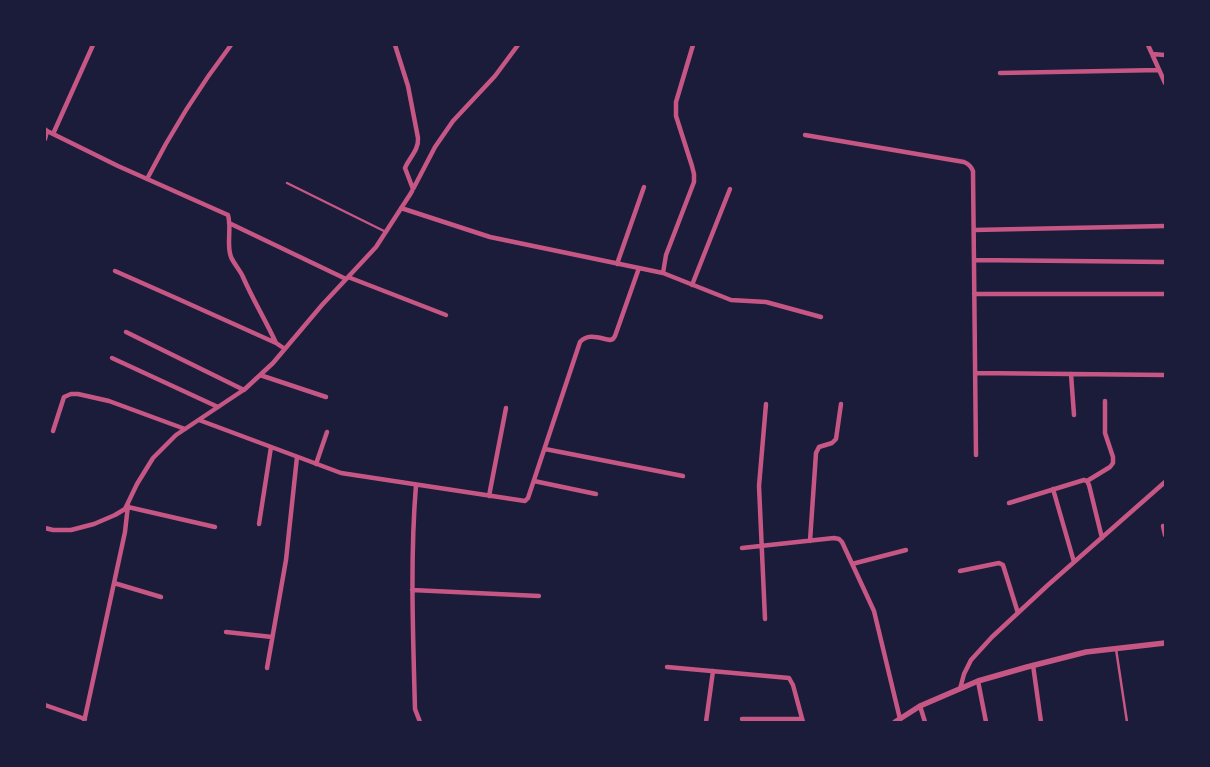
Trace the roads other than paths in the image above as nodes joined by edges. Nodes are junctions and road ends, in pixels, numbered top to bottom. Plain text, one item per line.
1 (93, 45) edge
2 (231, 45) edge
3 (395, 45) edge
4 (518, 45) edge
5 (693, 45) edge
6 (1148, 45) edge
7 (1152, 54) junction
8 (1165, 55) edge
9 (1159, 70) junction
10 (1000, 73) dead end
11 (1165, 83) edge
12 (46, 130) edge
13 (53, 134) junction
14 (805, 135) dead end
15 (45, 139) edge
16 (147, 179) junction
17 (287, 183) dead end
18 (644, 187) dead end
19 (413, 189) junction
20 (730, 189) dead end
21 (401, 208) junction
22 (229, 223) junction
23 (1165, 226) edge
24 (974, 230) junction
25 (386, 232) junction
26 (974, 260) junction
27 (1165, 262) edge
28 (617, 264) junction
29 (640, 268) junction
30 (115, 271) dead end
31 (663, 273) junction
32 (347, 278) junction
33 (692, 285) junction
34 (974, 294) junction
35 (1165, 294) edge
36 (446, 315) dead end
37 (821, 317) dead end
38 (126, 332) dead end
39 (276, 343) junction
40 (285, 349) junction
41 (112, 358) dead end
42 (976, 373) junction
43 (1071, 374) junction
44 (260, 375) junction
45 (1165, 375) edge
46 (244, 390) junction
47 (326, 397) dead end
48 (1105, 401) dead end
49 (766, 404) dead end
50 (842, 404) dead end
51 (218, 407) junction
52 (506, 408) dead end
53 (1074, 415) dead end
54 (199, 420) junction
55 (185, 430) junction
56 (52, 431) dead end
57 (327, 432) dead end
58 (271, 447) junction
59 (544, 449) junction
60 (976, 455) dead end
61 (297, 456) junction
62 (316, 464) junction
63 (684, 476) dead end
64 (534, 481) junction
65 (1087, 481) junction
66 (1165, 482) edge
67 (416, 485) junction
68 (1053, 489) junction
69 (596, 494) dead end
70 (489, 496) junction
71 (1010, 503) dead end
72 (128, 504) junction
73 (258, 524) dead end
74 (215, 526) dead end
75 (1163, 526) dead end
76 (45, 528) edge
77 (1165, 535) edge
78 (1102, 538) junction
79 (810, 541) junction
80 (761, 546) junction
81 (742, 548) dead end
82 (906, 550) dead end
83 (1074, 562) junction
84 (852, 564) junction
85 (960, 571) dead end
86 (114, 583) junction
87 (412, 590) junction
88 (539, 596) dead end
89 (161, 597) dead end
90 (1018, 613) junction
91 (765, 619) dead end
92 (226, 632) dead end
93 (272, 637) junction
94 (1165, 643) edge
95 (1116, 648) junction
96 (1033, 665) junction
97 (667, 667) dead end
98 (267, 668) dead end
99 (713, 671) junction
100 (978, 682) junction
101 (960, 689) junction
102 (45, 705) edge
103 (920, 706) junction
104 (742, 719) dead end
105 (84, 720) edge
106 (897, 720) edge
107 (803, 721) edge
108 (420, 722) edge
109 (706, 722) edge
110 (925, 722) edge
111 (986, 722) edge
112 (1041, 722) edge
113 (1127, 722) edge

1 - 13 street
2 - 16 street
3 - 19 street
4 - 19 street
5 - 31 street
6 - 7 street
7 - 8 street
7 - 9 street
9 - 10 street
9 - 11 street
12 - 13 street
12 - 15 street
13 - 16 street
14 - 24 street
16 - 22 street
17 - 25 lane
18 - 28 street
19 - 21 street
20 - 33 street
21 - 25 street
21 - 28 street
22 - 32 street
22 - 39 street
23 - 24 street
24 - 26 street
25 - 32 street
26 - 27 street
26 - 34 street
28 - 29 street
29 - 31 street
29 - 59 street
30 - 39 street
31 - 33 street
32 - 36 street
32 - 40 street
33 - 37 street
34 - 35 street
34 - 42 street
38 - 46 street
39 - 40 street
40 - 44 street
41 - 51 street
42 - 43 street
42 - 60 street
43 - 45 street
43 - 53 street
44 - 46 street
44 - 47 street
46 - 51 street
48 - 65 street
49 - 80 street
50 - 79 street
51 - 54 street
52 - 70 street
54 - 55 street
54 - 58 street
55 - 56 street
55 - 72 street
57 - 62 street
58 - 61 street
58 - 73 street
59 - 63 street
59 - 64 street
61 - 62 street
61 - 93 street
62 - 67 street
64 - 69 street
64 - 70 street
65 - 68 street
65 - 78 street
66 - 78 street
67 - 70 street
67 - 87 street
68 - 71 street
68 - 83 street
72 - 74 street
72 - 76 street
72 - 86 street
75 - 77 street
78 - 83 street
79 - 80 street
79 - 84 street
80 - 81 street
80 - 91 street
82 - 84 street
83 - 90 street
84 - 106 street
85 - 90 street
86 - 89 street
86 - 105 street
87 - 88 street
87 - 108 street
90 - 101 street
92 - 93 street
93 - 98 street
94 - 95 street
95 - 96 street
95 - 113 lane
96 - 100 street
96 - 112 street
97 - 99 street
99 - 107 street
99 - 109 street
100 - 101 street
100 - 111 street
101 - 103 street
102 - 105 street
103 - 106 street
103 - 110 street
104 - 107 street

